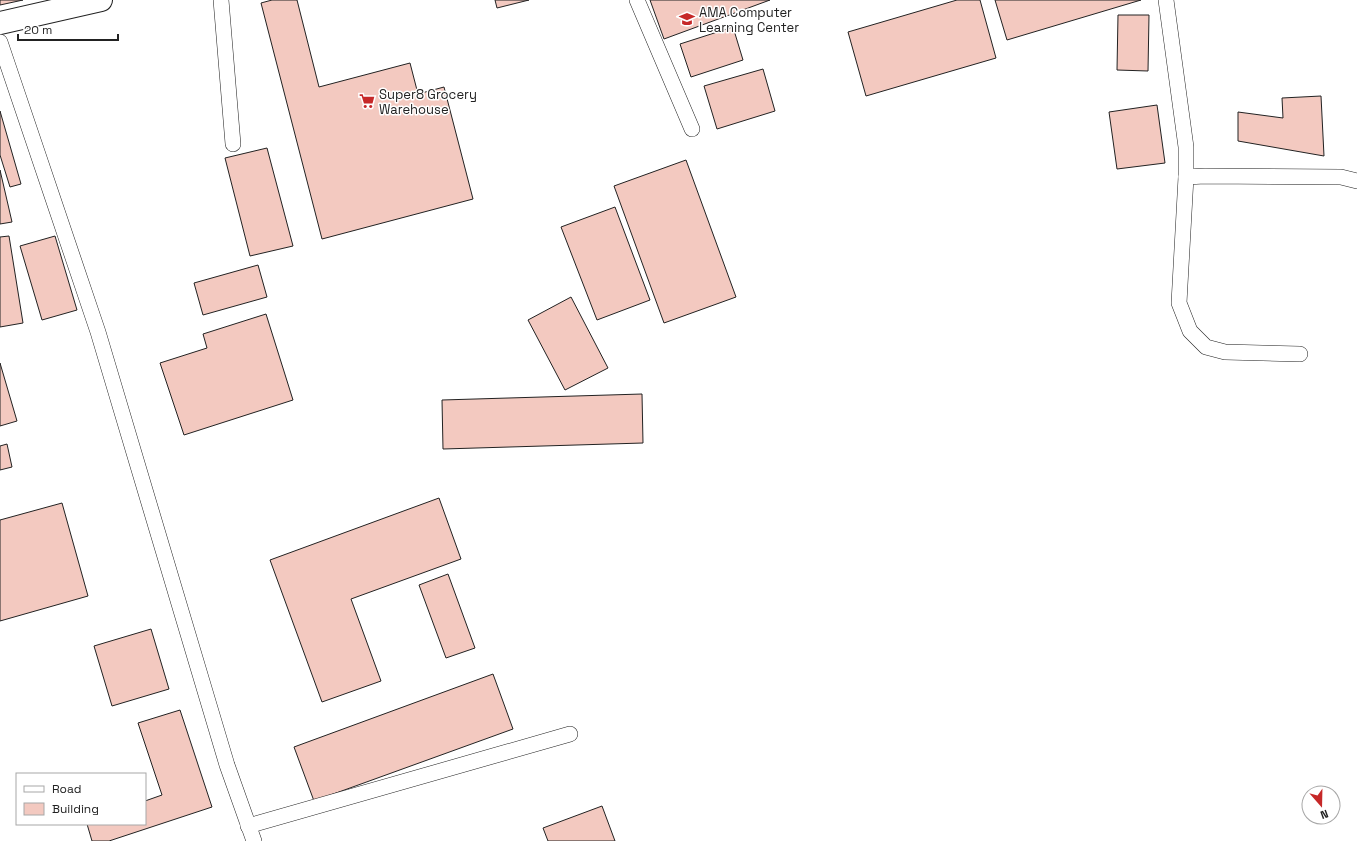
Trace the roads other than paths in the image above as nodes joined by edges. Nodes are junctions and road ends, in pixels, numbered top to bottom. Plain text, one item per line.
1 (101, 0) edge
2 (221, 0) edge
3 (637, 0) edge
4 (1166, 0) edge
5 (0, 23) edge
6 (0, 42) edge
7 (692, 129) dead end
8 (233, 144) dead end
9 (1186, 177) junction
10 (1357, 181) edge
11 (1300, 354) dead end
12 (570, 734) dead end
13 (248, 826) junction
14 (254, 841) edge

1 - 5 main road
2 - 8 lane
3 - 7 lane
4 - 9 lane
6 - 13 lane
9 - 10 lane
9 - 11 lane
12 - 13 lane
13 - 14 lane

